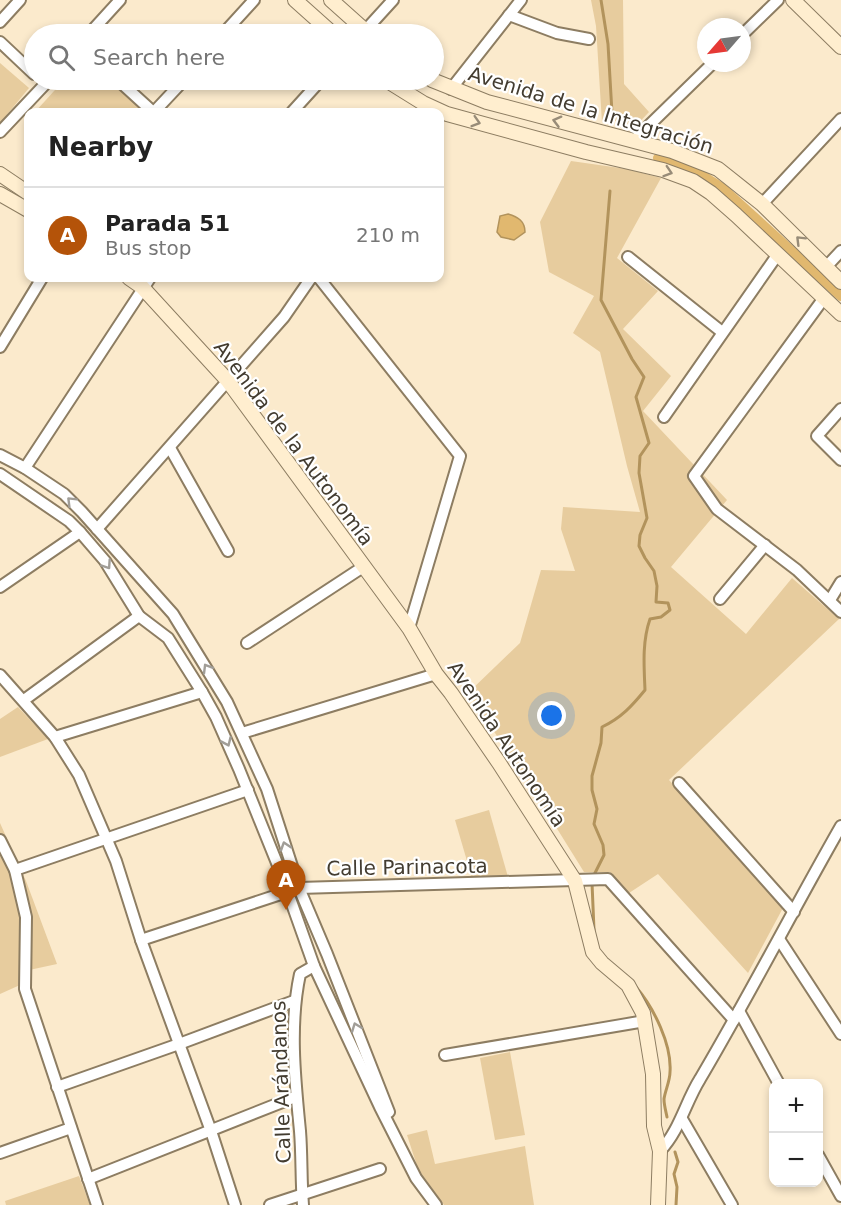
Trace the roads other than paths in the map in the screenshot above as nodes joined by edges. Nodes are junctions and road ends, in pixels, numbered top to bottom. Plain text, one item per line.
1 (20, 0) edge
2 (120, 0) edge
3 (254, 0) edge
4 (295, 0) edge
5 (331, 0) edge
6 (393, 0) edge
7 (521, 0) edge
8 (778, 0) edge
9 (793, 0) edge
10 (509, 15) junction
11 (0, 22) edge
12 (98, 24) edge
13 (233, 24) edge
14 (322, 24) edge
15 (356, 24) edge
16 (373, 24) edge
17 (751, 26) edge
18 (590, 39) dead end
19 (0, 42) edge
20 (841, 47) edge
21 (24, 65) edge
22 (704, 72) edge
23 (444, 86) edge
24 (451, 89) junction
25 (37, 90) edge
26 (129, 90) edge
27 (175, 90) edge
28 (312, 90) edge
29 (402, 90) edge
30 (150, 108) edge
31 (158, 108) edge
32 (296, 108) edge
33 (429, 108) edge
34 (444, 119) edge
35 (841, 119) edge
36 (0, 132) edge
37 (614, 135) junction
38 (634, 140) junction
39 (612, 157) junction
40 (0, 174) edge
41 (24, 190) edge
42 (0, 194) edge
43 (762, 204) junction
44 (24, 208) edge
45 (841, 251) edge
46 (777, 254) junction
47 (628, 256) dead end
48 (826, 267) junction
49 (40, 282) edge
50 (143, 282) edge
51 (145, 282) edge
52 (308, 282) edge
53 (322, 282) edge
54 (841, 282) edge
55 (824, 298) junction
56 (841, 314) edge
57 (722, 332) junction
58 (0, 347) edge
59 (228, 381) junction
60 (841, 409) edge
61 (664, 417) dead end
62 (170, 448) junction
63 (0, 455) edge
64 (841, 460) edge
65 (25, 468) junction
66 (0, 474) edge
67 (97, 529) junction
68 (80, 532) junction
69 (765, 545) junction
70 (228, 551) dead end
71 (363, 567) junction
72 (841, 582) edge
73 (0, 587) edge
74 (720, 599) dead end
75 (830, 600) junction
76 (841, 612) edge
77 (139, 616) junction
78 (409, 627) junction
79 (247, 643) dead end
80 (436, 674) junction
81 (0, 675) edge
82 (202, 692) junction
83 (24, 700) junction
84 (242, 734) junction
85 (55, 737) junction
86 (679, 783) dead end
87 (248, 790) junction
88 (841, 826) edge
89 (106, 838) junction
90 (0, 840) edge
91 (15, 870) junction
92 (574, 881) junction
93 (299, 888) junction
94 (287, 892) junction
95 (794, 912) junction
96 (779, 939) junction
97 (141, 940) junction
98 (314, 966) junction
99 (294, 1001) junction
100 (737, 1016) junction
101 (645, 1021) junction
102 (840, 1031) edge
103 (179, 1044) junction
104 (445, 1056) dead end
105 (776, 1079) edge
106 (57, 1087) junction
107 (295, 1097) junction
108 (682, 1119) junction
109 (71, 1128) junction
110 (211, 1131) junction
111 (660, 1150) junction
112 (0, 1152) edge
113 (408, 1160) junction
114 (823, 1162) edge
115 (380, 1169) dead end
116 (88, 1179) junction
117 (303, 1193) junction
118 (841, 1196) edge
119 (97, 1205) edge
120 (235, 1205) edge
121 (270, 1205) edge
122 (303, 1205) edge
123 (436, 1205) edge
124 (658, 1205) edge
125 (732, 1205) edge

1 - 11 street
2 - 12 street
3 - 13 street
4 - 14 street
5 - 15 street
6 - 16 street
7 - 10 street
8 - 17 street
9 - 20 street
10 - 18 street
10 - 24 street
19 - 21 street
22 - 38 street
23 - 24 street, Avenida de la Integración
37 -> 24 street, Avenida de la Integración
25 - 36 street
26 - 30 street
27 - 31 street
28 - 32 street
29 - 33 street, Avenida de la Integración
34 -> 39 street, Avenida de la Integración
35 - 43 street
37 - 38 street, Avenida de la Integración
37 - 39 street
38 - 43 street, Avenida de la Integración
39 -> 46 street, Avenida de la Integración
40 - 41 street
42 - 44 street
48 -> 43 street, Avenida de la Integración
45 - 48 street
46 - 55 street, Avenida de la Integración
46 - 57 street
47 - 57 street
48 - 54 street, Avenida de la Integración
49 - 58 street
50 - 65 street
51 - 59 street, Avenida de la Autonomía
52 - 59 street
53 - 78 street
55 - 56 street, Avenida de la Integración
55 - 69 street
57 - 61 street
59 - 62 street
59 - 71 street, Avenida de la Autonomía
60 - 64 street
62 - 67 street
62 - 70 street
63 - 65 street
67 -> 65 street
66 - 68 street
84 -> 67 street
68 - 73 street
68 -> 77 street
69 - 74 street
69 - 75 street
71 - 78 street, Avenida de la Autonomía
71 - 79 street
72 - 75 street
75 - 76 street
77 - 82 street
77 - 83 street
78 - 80 street, Avenida Autonomía
80 - 84 street
80 - 92 street, Avenida Autonomía
81 - 83 street
82 - 85 street
82 -> 87 street
83 - 85 street
93 -> 84 street
85 - 89 street
86 - 95 street
87 - 89 street
87 - 94 street
88 - 95 street
89 - 91 street
89 - 97 street
90 - 91 street
91 - 106 street
92 - 93 street, Calle Parinacota
92 - 100 street, Calle Parinacota
92 - 101 street, Avenida Autonomía
93 - 94 street, Calle Parinacota
113 -> 93 street
94 - 97 street, Calle Parinacota
94 - 98 street
95 - 96 street
96 - 100 street
96 - 102 street
97 - 103 street
98 - 99 street, Calle Arándanos
98 - 113 street
99 - 103 street
99 - 107 street, Calle Arándanos
100 - 105 street
100 - 108 street
101 - 104 street
101 - 111 street, Avenida Autonomía
103 - 106 street
103 - 110 street
106 - 109 street
107 - 110 street
107 - 117 street, Calle Arándanos
108 - 111 street
108 - 125 street
109 - 112 street
109 - 116 street
110 - 116 street
110 - 120 street
111 - 124 street, Avenida Autonomía
113 - 123 street
114 - 118 street
115 - 117 street
116 - 119 street
117 - 121 street
117 - 122 street, Calle Arándanos

